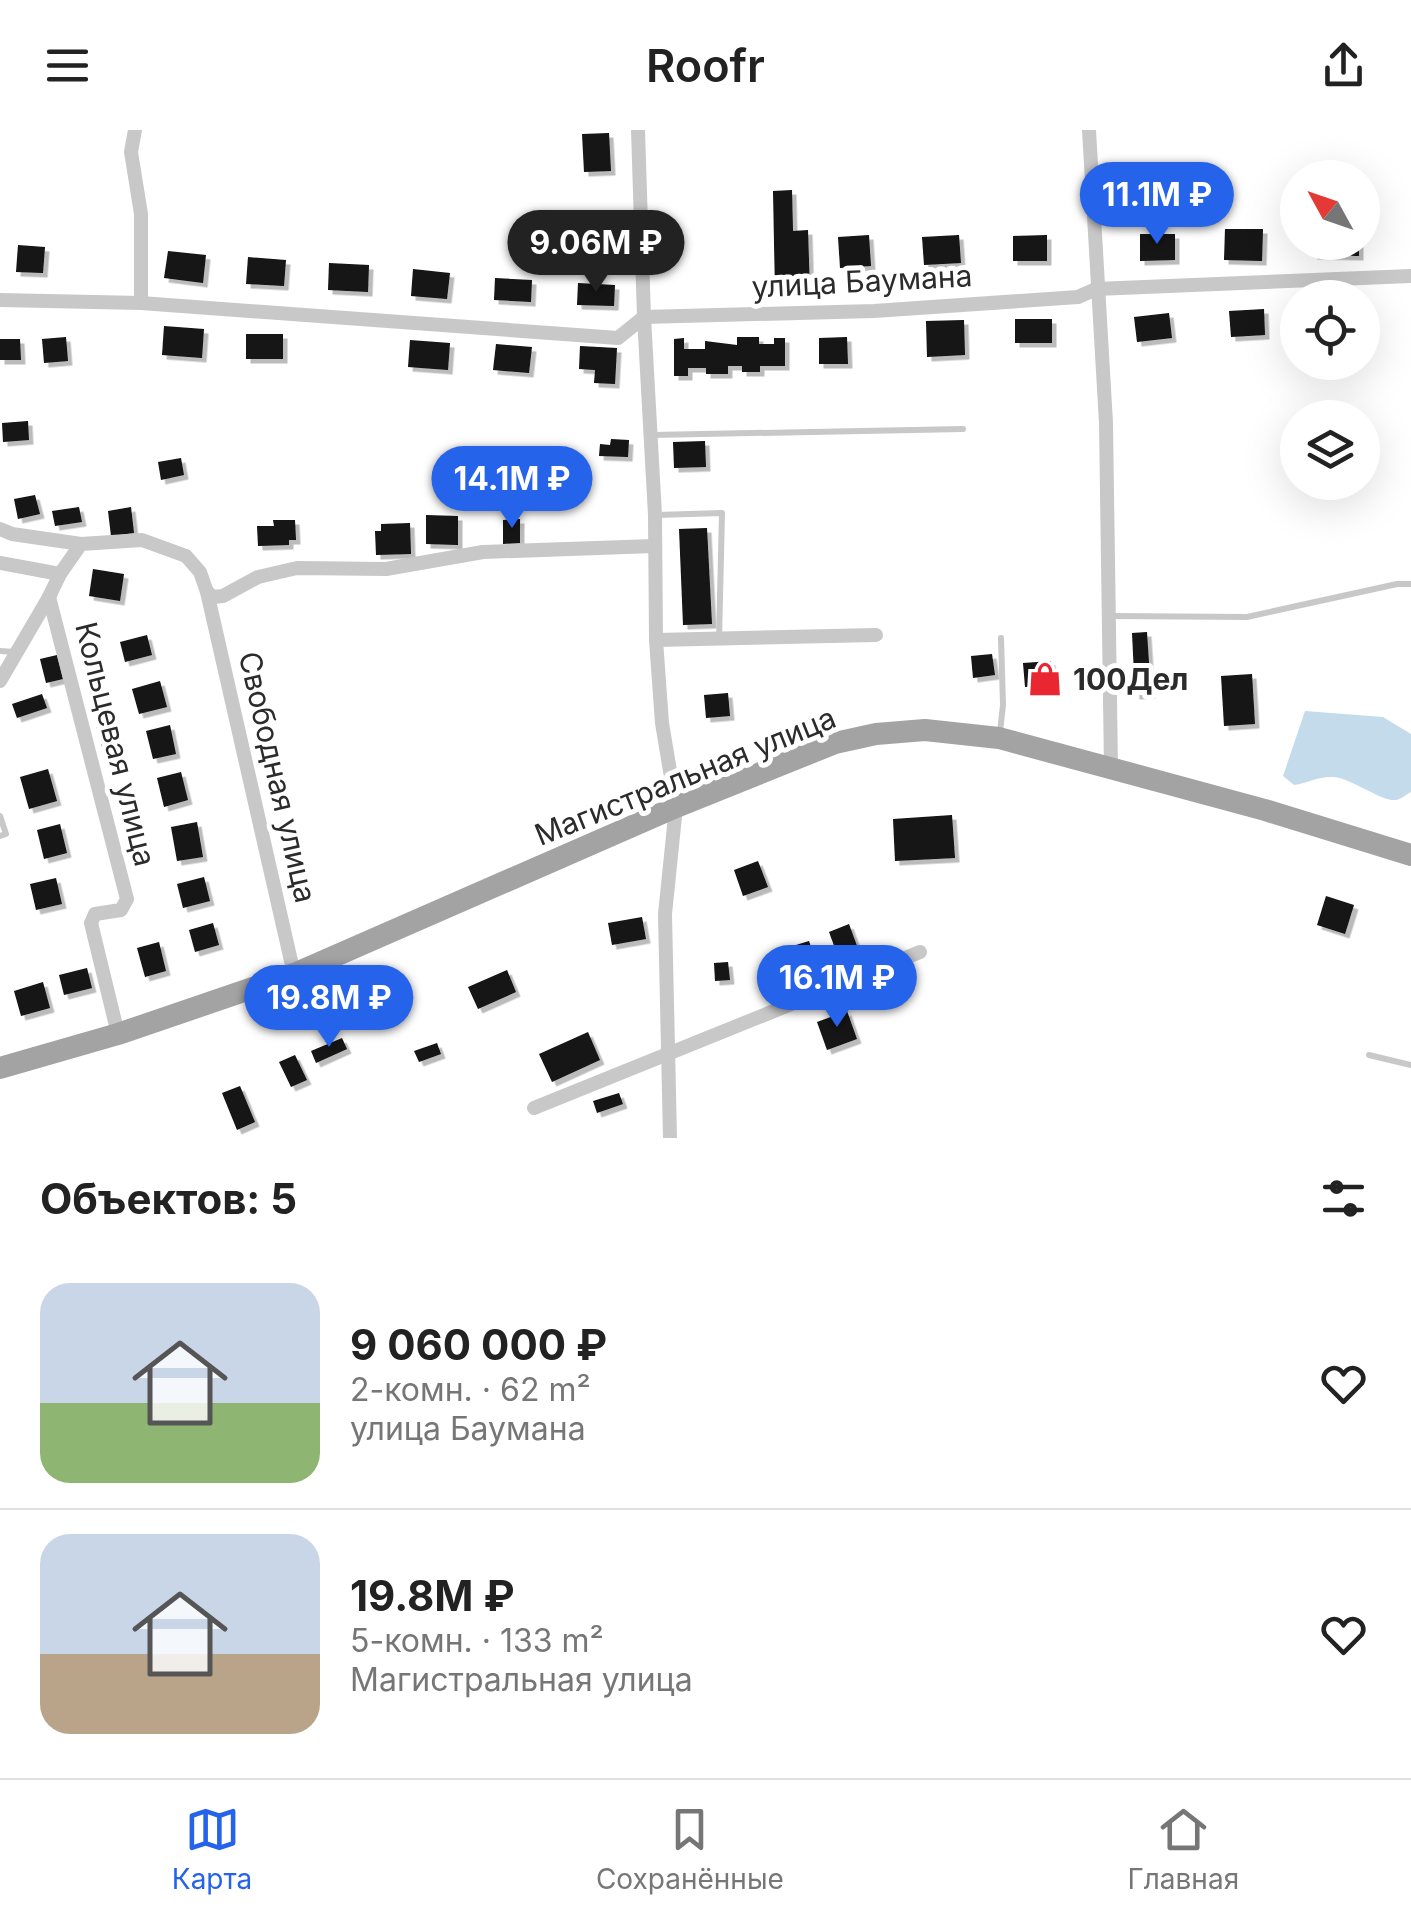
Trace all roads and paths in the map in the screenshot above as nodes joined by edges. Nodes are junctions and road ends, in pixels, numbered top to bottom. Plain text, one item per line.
1 (134, 130) edge
2 (638, 130) edge
3 (1089, 130) edge
4 (1411, 276) edge
5 (1096, 288) junction
6 (0, 300) edge
7 (141, 303) junction
8 (644, 317) junction
9 (963, 429) dead end
10 (651, 435) junction
11 (655, 515) junction
12 (0, 529) edge
13 (81, 544) junction
14 (654, 546) junction
15 (0, 562) edge
16 (60, 574) junction
17 (1411, 584) edge
18 (207, 592) junction
19 (50, 597) junction
20 (1110, 616) junction
21 (876, 635) dead end
22 (1001, 638) dead end
23 (656, 640) junction
24 (719, 640) junction
25 (0, 651) edge
26 (16, 652) junction
27 (0, 682) edge
28 (999, 738) junction
29 (1111, 768) junction
30 (676, 807) junction
31 (0, 816) edge
32 (0, 836) edge
33 (1411, 856) edge
34 (920, 952) dead end
35 (294, 974) junction
36 (118, 1034) junction
37 (670, 1054) junction
38 (1370, 1055) dead end
39 (1411, 1065) edge
40 (0, 1068) edge
41 (534, 1108) dead end
42 (670, 1138) edge

1 - 7 street
2 - 8 street
3 - 5 street
4 - 5 street, улица Баумана
5 - 8 street, улица Баумана
5 - 20 street
6 - 7 street, улица Баумана
7 - 8 street, улица Баумана
8 - 10 street
9 - 10 lane
10 - 11 street
11 - 14 street
11 - 24 lane
12 - 13 street
13 - 16 street
13 - 18 street
14 - 18 street
14 - 23 street
15 - 16 street
16 - 19 street
17 - 20 lane
18 - 35 street, Свободная улица
19 - 26 street, Кольцевая улица
19 - 36 street, Кольцевая улица
20 - 29 street
21 - 24 street
22 - 28 lane
23 - 24 street
23 - 30 street
25 - 26 lane
26 - 27 street, Кольцевая улица
28 - 29 main road, Магистральная улица
28 - 30 main road, Магистральная улица
29 - 33 main road, Магистральная улица
30 - 35 main road, Магистральная улица
30 - 37 street
31 - 32 lane
34 - 37 street
35 - 36 main road, Магистральная улица
36 - 40 main road, Магистральная улица
37 - 41 street
37 - 42 street
38 - 39 lane

